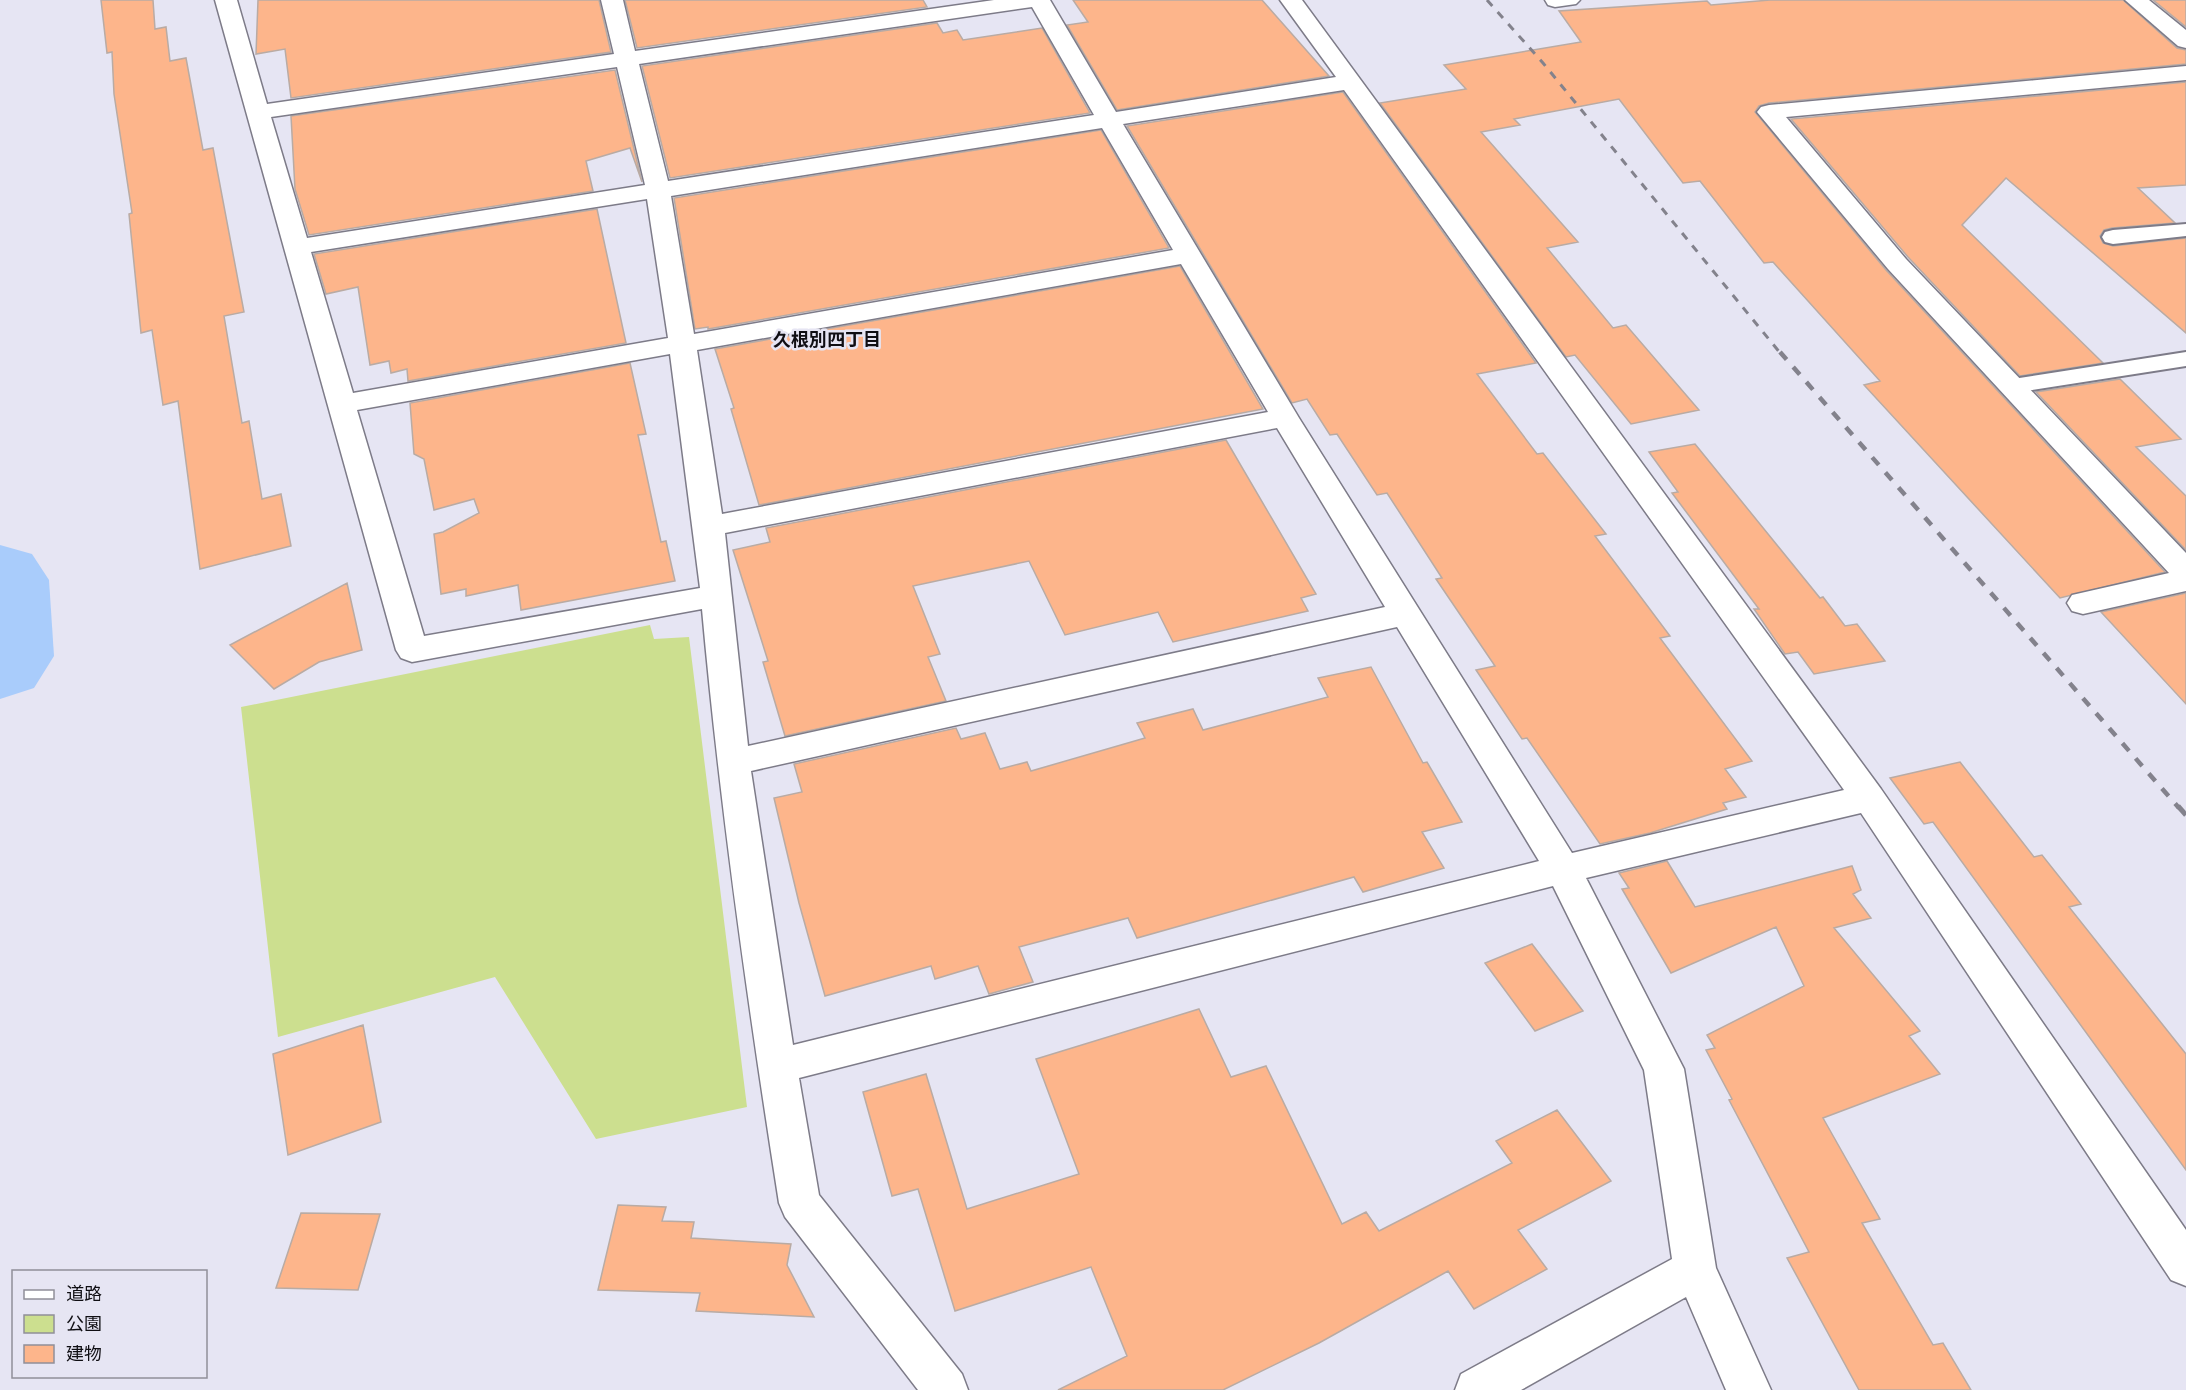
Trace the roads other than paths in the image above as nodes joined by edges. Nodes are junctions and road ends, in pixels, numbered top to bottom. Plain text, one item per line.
1 (226, 0) edge
2 (612, 0) edge
3 (1038, 0) edge
4 (1291, 0) edge
5 (2136, 0) edge
6 (2186, 42) edge
7 (627, 59) junction
8 (2186, 73) edge
9 (1350, 82) junction
10 (256, 112) junction
11 (1111, 122) junction
12 (658, 190) junction
13 (2186, 230) edge
14 (2113, 237) dead end
15 (296, 247) junction
16 (1188, 255) junction
17 (682, 342) junction
18 (2186, 359) edge
19 (2013, 386) junction
20 (342, 404) junction
21 (1285, 418) junction
22 (709, 526) junction
23 (2186, 572) edge
24 (2186, 580) edge
25 (716, 596) junction
26 (2083, 603) dead end
27 (1404, 614) junction
28 (733, 762) junction
29 (1869, 798) junction
30 (1563, 869) junction
31 (777, 1066) junction
32 (2186, 1266) edge
33 (1695, 1269) junction
34 (946, 1390) edge
35 (1477, 1390) edge
36 (1749, 1390) edge

1 - 10 street
2 - 7 street
3 - 7 street
3 - 11 street
4 - 9 street
5 - 6 street
7 - 10 street
7 - 12 street
8 - 19 street
9 - 11 street
9 - 29 street
10 - 15 street
11 - 12 street
11 - 16 street
12 - 15 street
12 - 17 street
13 - 14 lane
15 - 20 street
16 - 17 street
16 - 21 street
17 - 20 street
17 - 22 street
18 - 19 lane
19 - 23 street
20 - 25 street
21 - 22 street
21 - 27 street
22 - 25 street
24 - 26 street
25 - 28 street
27 - 28 street
27 - 30 street
28 - 31 street
29 - 30 street
29 - 32 street
30 - 31 street
30 - 33 street
31 - 34 street
33 - 35 street
33 - 36 street

